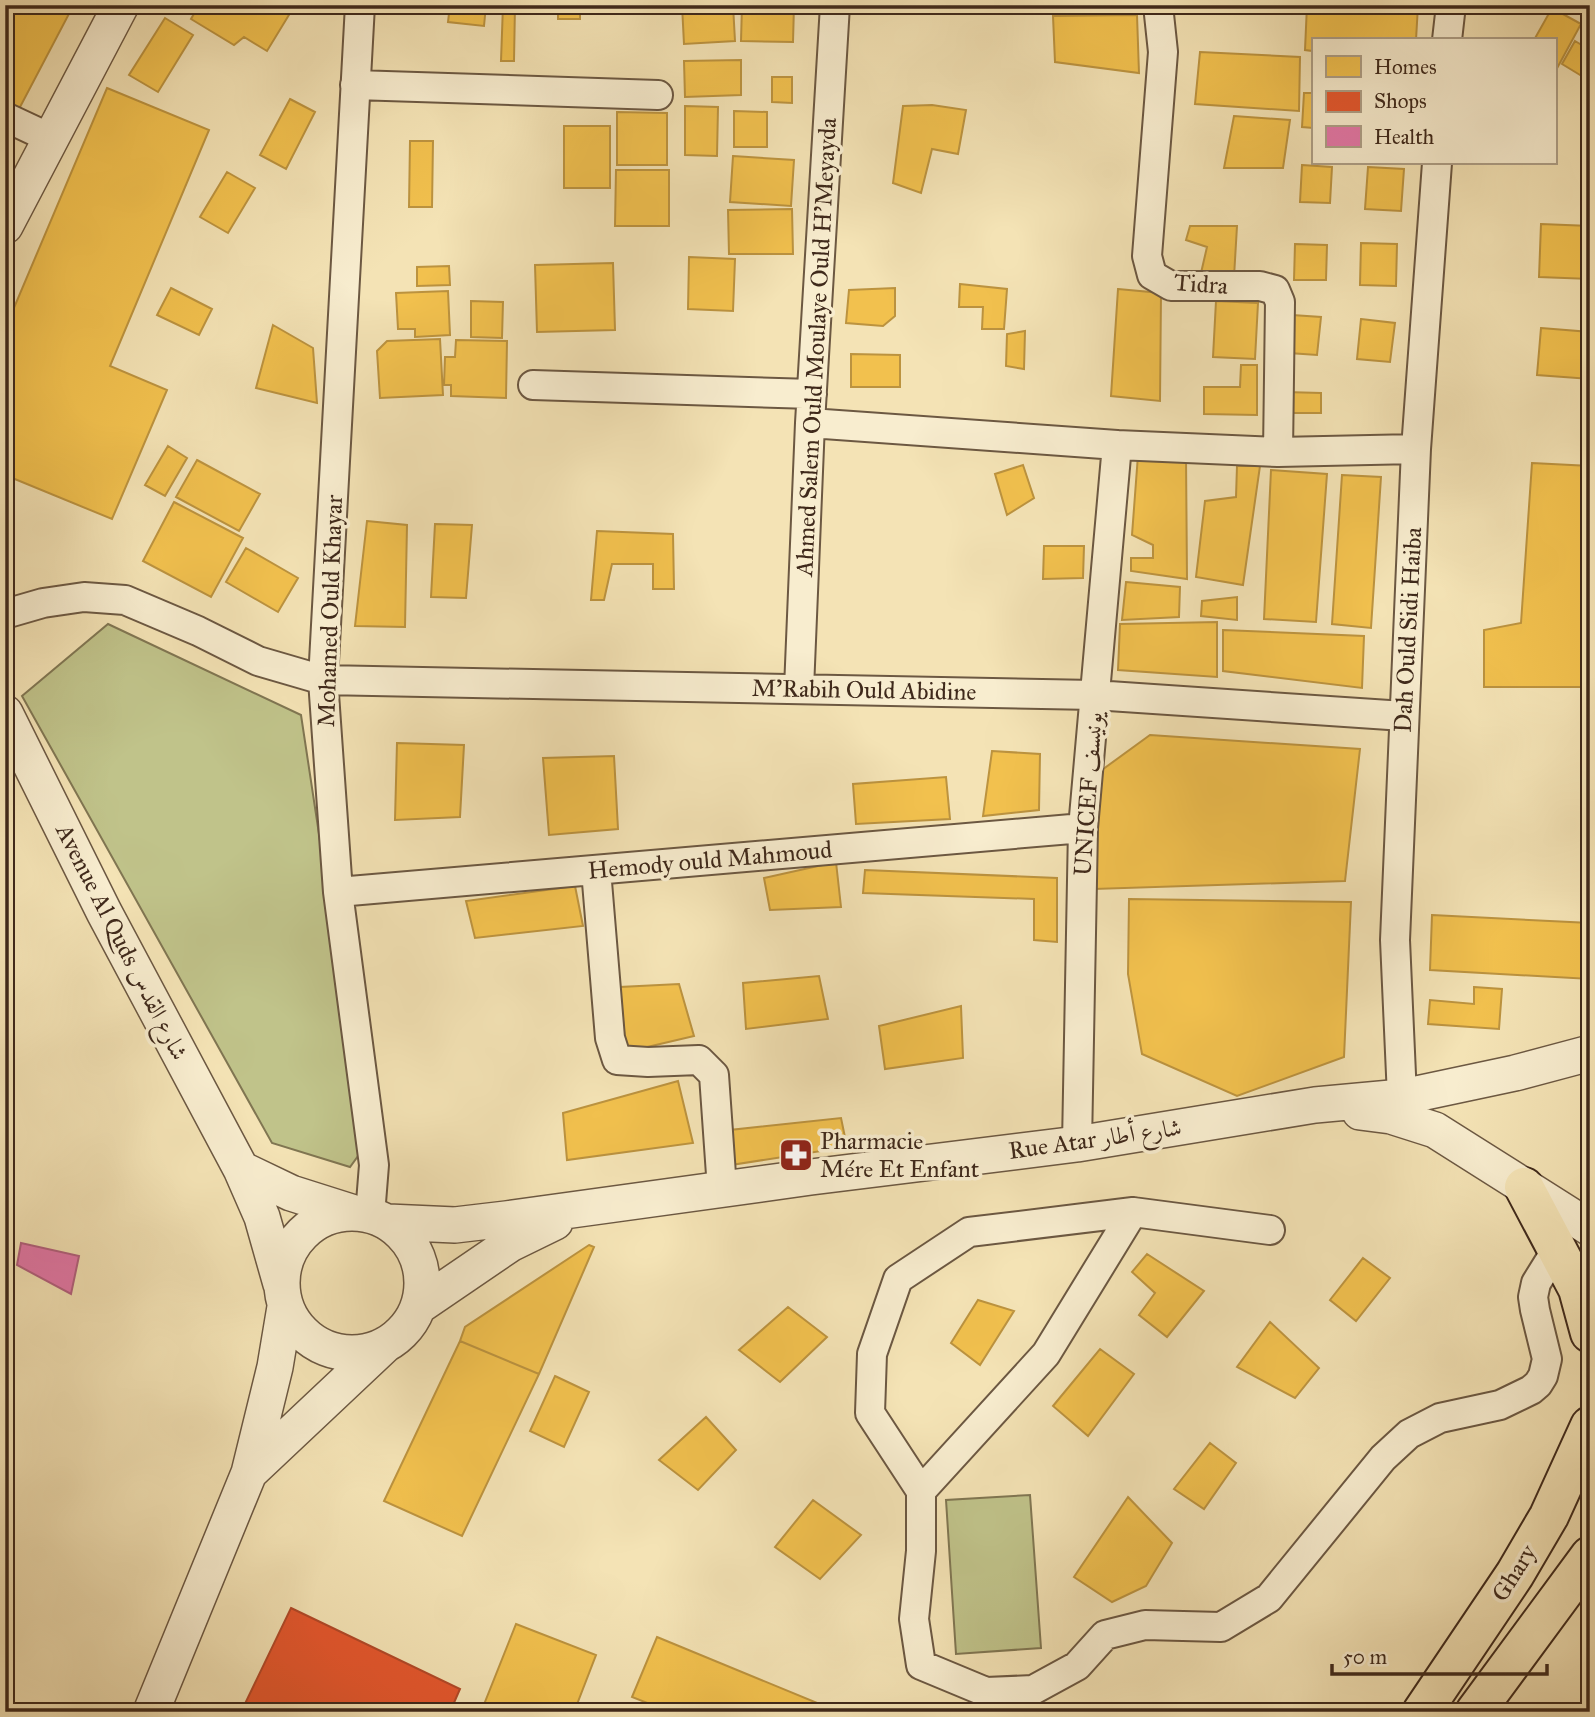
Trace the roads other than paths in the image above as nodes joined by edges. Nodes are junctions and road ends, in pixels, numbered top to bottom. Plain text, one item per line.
1 (360, 5) edge
2 (835, 5) edge
3 (1158, 5) edge
4 (1451, 5) edge
5 (119, 6) edge
6 (1447, 38) edge
7 (355, 85) junction
8 (658, 95) dead end
9 (5, 117) edge
10 (52, 139) junction
11 (1437, 164) edge
12 (5, 226) edge
13 (533, 385) dead end
14 (812, 394) junction
15 (810, 423) junction
16 (1117, 445) junction
17 (1416, 449) junction
18 (1278, 452) junction
19 (5, 614) edge
20 (323, 680) junction
21 (799, 689) junction
22 (1094, 695) junction
23 (5, 713) edge
24 (1404, 716) junction
25 (1083, 828) junction
26 (596, 870) junction
27 (338, 892) junction
28 (1590, 1053) edge
29 (1402, 1097) junction
30 (1315, 1105) junction
31 (1077, 1144) junction
32 (241, 1169) junction
33 (1524, 1186) junction
34 (722, 1189) junction
35 (583, 1208) junction
36 (1133, 1212) junction
37 (370, 1216) junction
38 (1590, 1228) edge
39 (1270, 1230) dead end
40 (1561, 1254) junction
41 (283, 1296) junction
42 (419, 1306) junction
43 (1590, 1333) edge
44 (386, 1345) junction
45 (1590, 1426) edge
46 (250, 1473) junction
47 (921, 1492) junction
48 (1590, 1556) edge
49 (150, 1712) edge
50 (1422, 1712) edge
51 (1475, 1712) edge

1 - 7 street, Mohamed Ould Khayar
2 - 14 street, Ahmed Salem Ould Moulaye Ould H'Meyayda
3 - 18 street, Tidra
4 - 6 street
5 - 10 street
7 - 8 street
7 - 20 street, Mohamed Ould Khayar
9 - 10 street
10 - 12 street
11 - 17 street, Dah Ould Sidi Haiba
13 - 14 street
14 - 15 street, Ahmed Salem Ould Moulaye Ould H'Meyayda
15 - 16 street
15 - 21 street, Ahmed Salem Ould Moulaye Ould H'Meyayda
16 - 18 street
16 - 22 street, UNICEF يونيسف
17 - 18 street
17 - 24 street, Dah Ould Sidi Haiba
19 - 20 street, M'Rabih Ould Abidine
20 - 21 street, M'Rabih Ould Abidine
20 - 27 street, Mohamed Ould Khayar
21 - 22 street, M'Rabih Ould Abidine
22 - 24 street, M'Rabih Ould Abidine
22 - 25 street, UNICEF يونيسف
23 - 32 street, Avenue Al Quds شارع القدس
24 - 29 street, Dah Ould Sidi Haiba
25 - 26 street, Hemody ould Mahmoud
25 - 31 street, UNICEF يونيسف
26 - 27 street, Hemody ould Mahmoud
26 - 34 street
27 - 37 street, Mohamed Ould Khayar
28 - 29 street, Rue Atar شارع أطار
29 - 30 street, Rue Atar شارع أطار
30 - 31 street, Rue Atar شارع أطار
30 - 33 street, Rue Atar شارع أطار
31 - 34 street, Rue Atar شارع أطار
32 - 37 street
32 - 41 street, Avenue Al Quds شارع القدس
33 - 38 street, Rue Atar شارع أطار
33 - 40 highway
34 - 35 street, Rue Atar شارع أطار
35 - 37 street, Rue Atar شارع أطار
35 - 42 street, Rue Atar شارع أطار
36 - 39 street
36 - 47 street
36 - 47 street
37 - 41 street
37 - 42 street
40 - 43 highway
40 - 47 street
41 - 44 street
41 - 46 street
42 - 44 street
44 - 46 street
45 - 50 highway, Ghary
46 - 49 street
48 - 51 highway, Ghary

